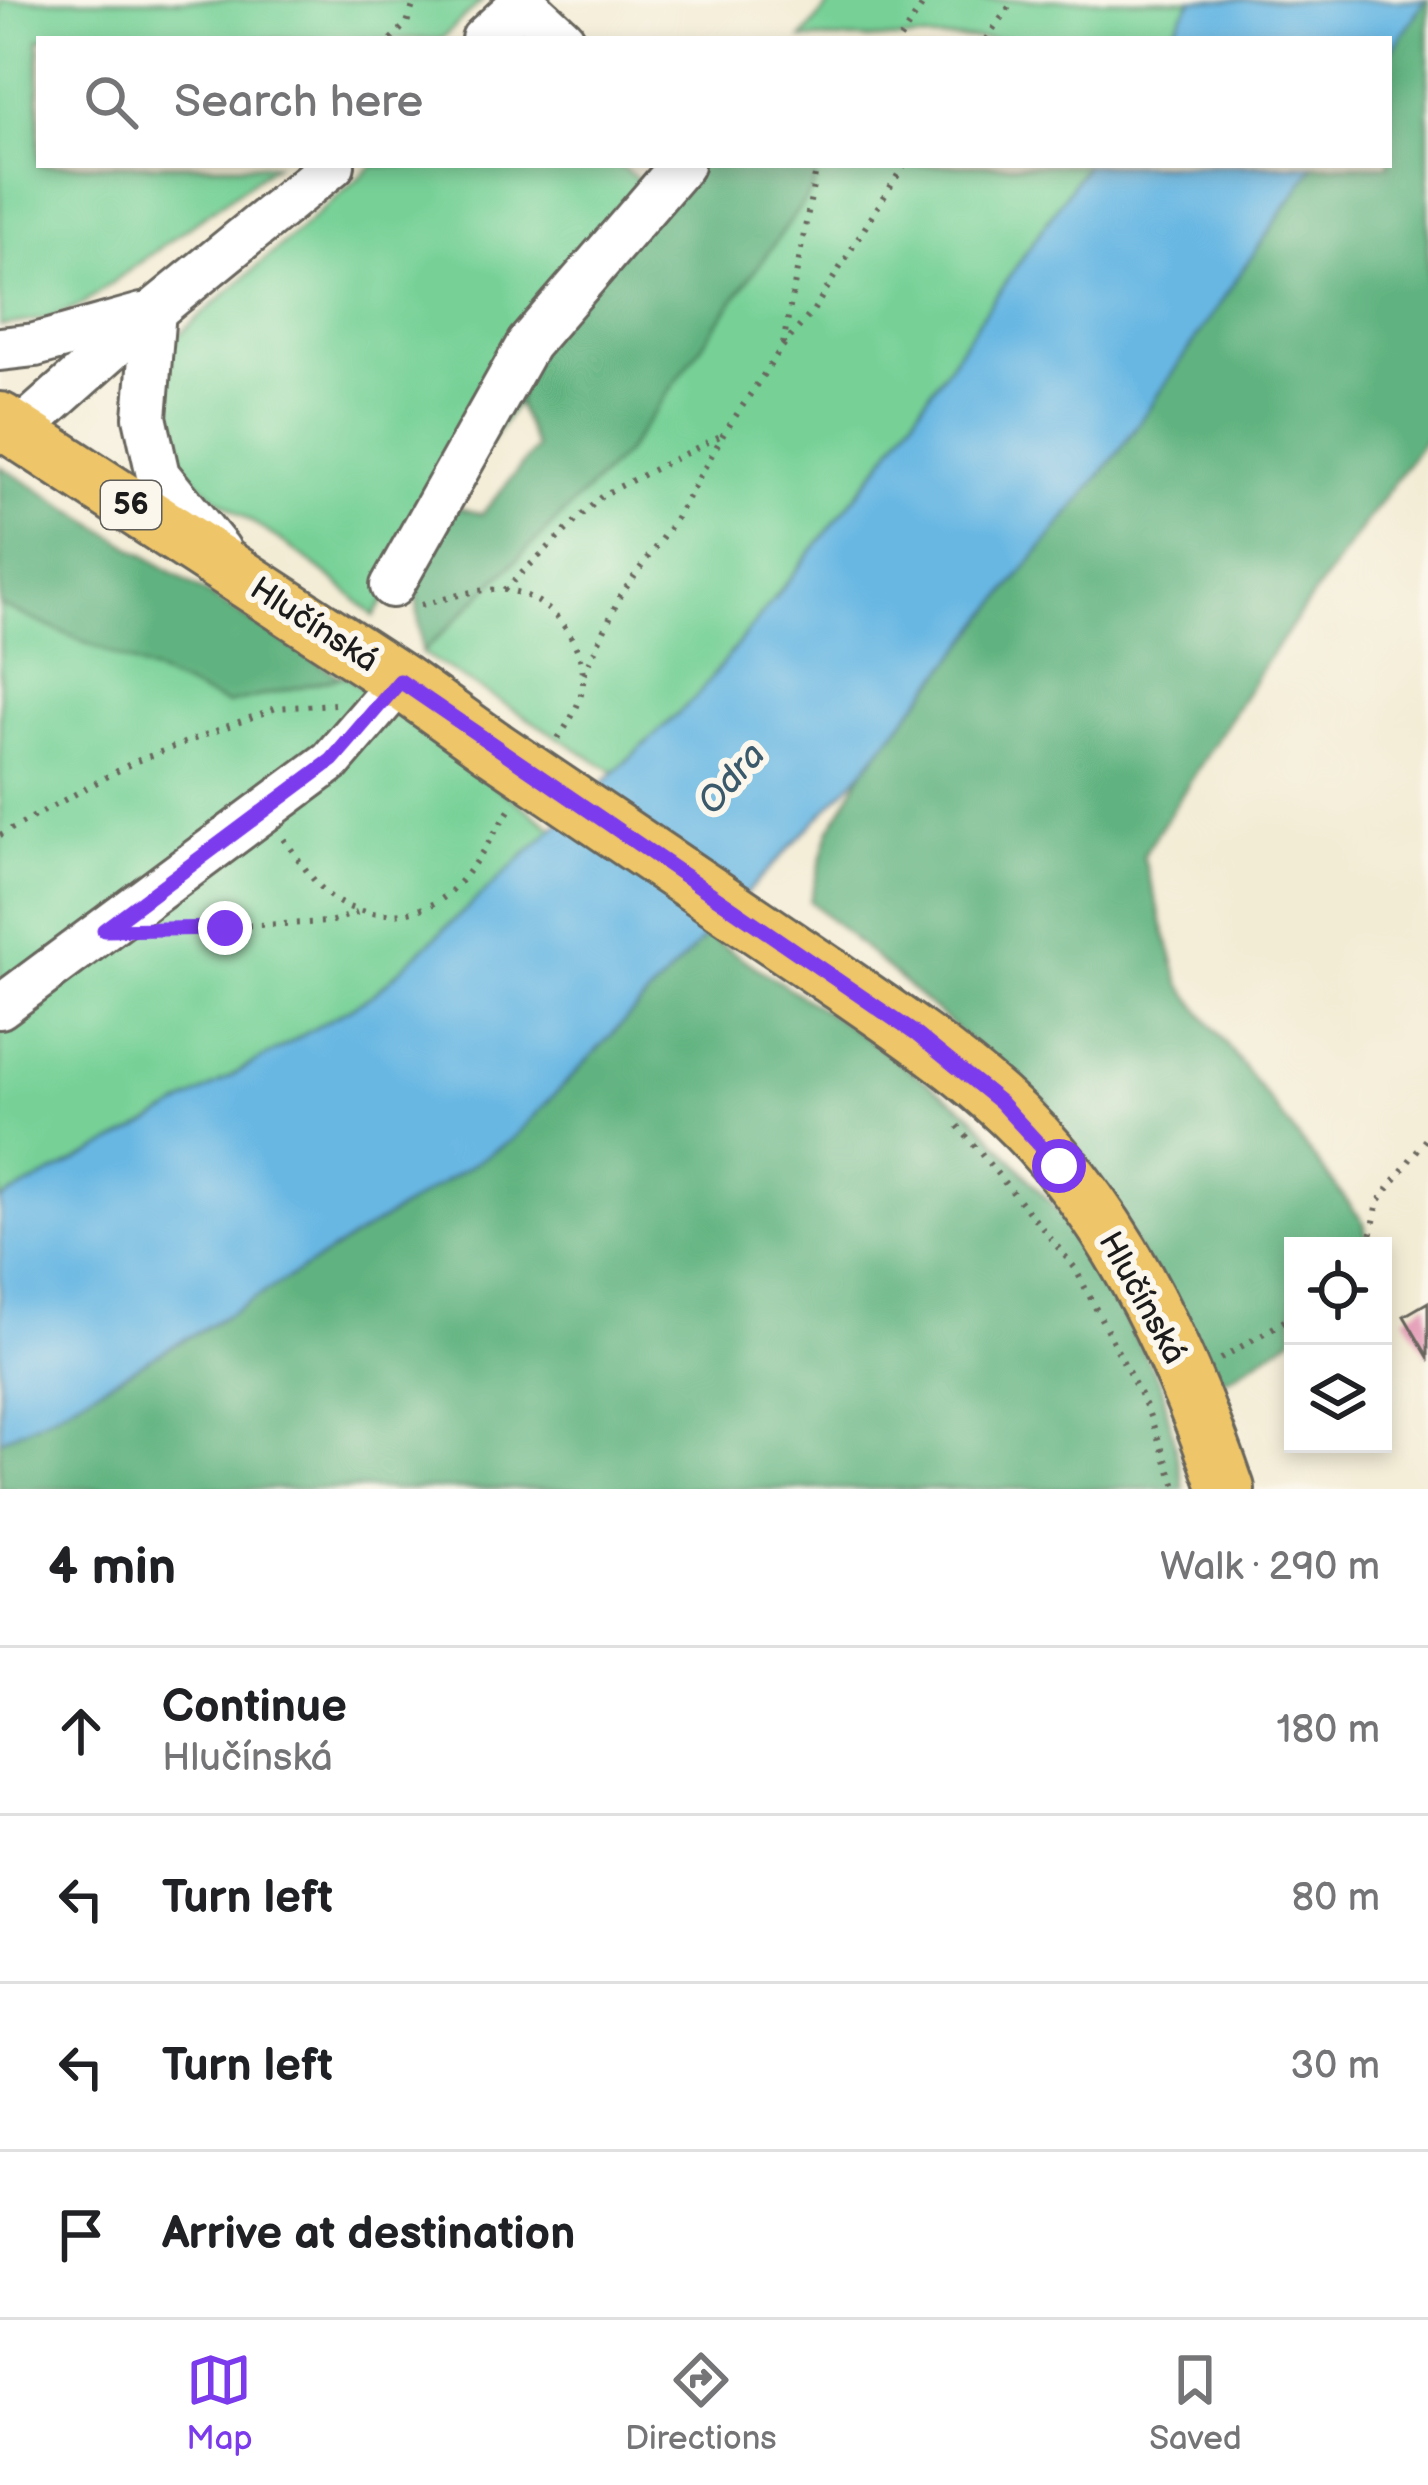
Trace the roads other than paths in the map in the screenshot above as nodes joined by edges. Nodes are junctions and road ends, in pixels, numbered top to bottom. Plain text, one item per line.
1 (523, 1) edge
2 (486, 36) edge
3 (560, 36) edge
4 (329, 168) edge
5 (679, 168) edge
6 (154, 311) junction
7 (0, 349) edge
8 (9, 425) edge
9 (243, 578) junction
10 (392, 586) dead end
11 (386, 699) junction
12 (0, 1007) edge
13 (1228, 1489) edge

1 - 2 street
1 - 3 street
4 - 6 street, Hlučínská
5 - 10 street
6 - 7 street
6 - 8 street, Hlučínská
6 - 9 street
8 - 9 main road, Hlučínská / 56
9 - 11 main road, Hlučínská / 56
11 - 12 street
11 - 13 main road, Hlučínská / 56, bridge

